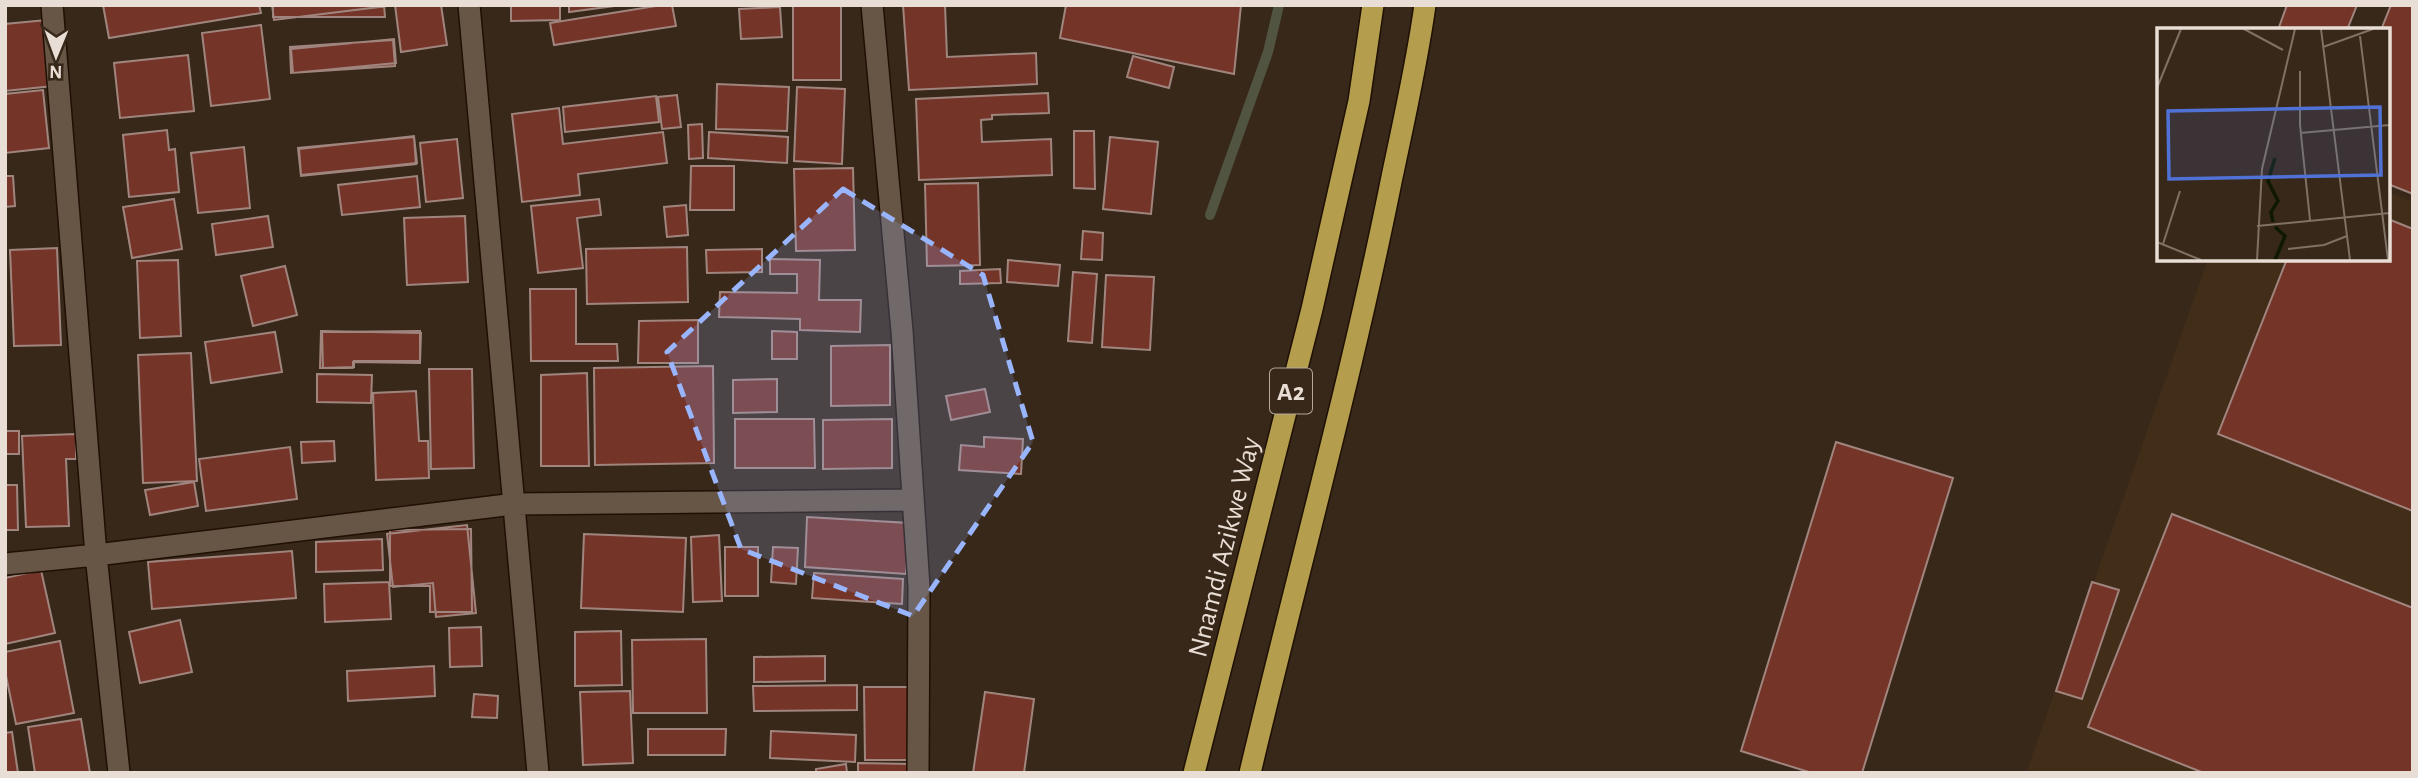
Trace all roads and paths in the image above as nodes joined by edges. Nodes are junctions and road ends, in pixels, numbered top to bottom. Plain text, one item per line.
1 (52, 5) edge
2 (469, 5) edge
3 (872, 5) edge
4 (1373, 5) edge
5 (1425, 5) edge
6 (913, 500) junction
7 (513, 504) junction
8 (96, 555) junction
9 (5, 564) edge
10 (119, 773) edge
11 (538, 773) edge
12 (918, 773) edge
13 (1194, 773) edge
14 (1250, 773) edge

1 - 8 street
2 - 7 street
3 - 6 street
4 - 13 highway, Nnamdi Azikwe Way / A2
5 - 14 highway, A2
6 - 7 street
6 - 12 street
7 - 8 street
7 - 11 street
8 - 9 street
8 - 10 street

